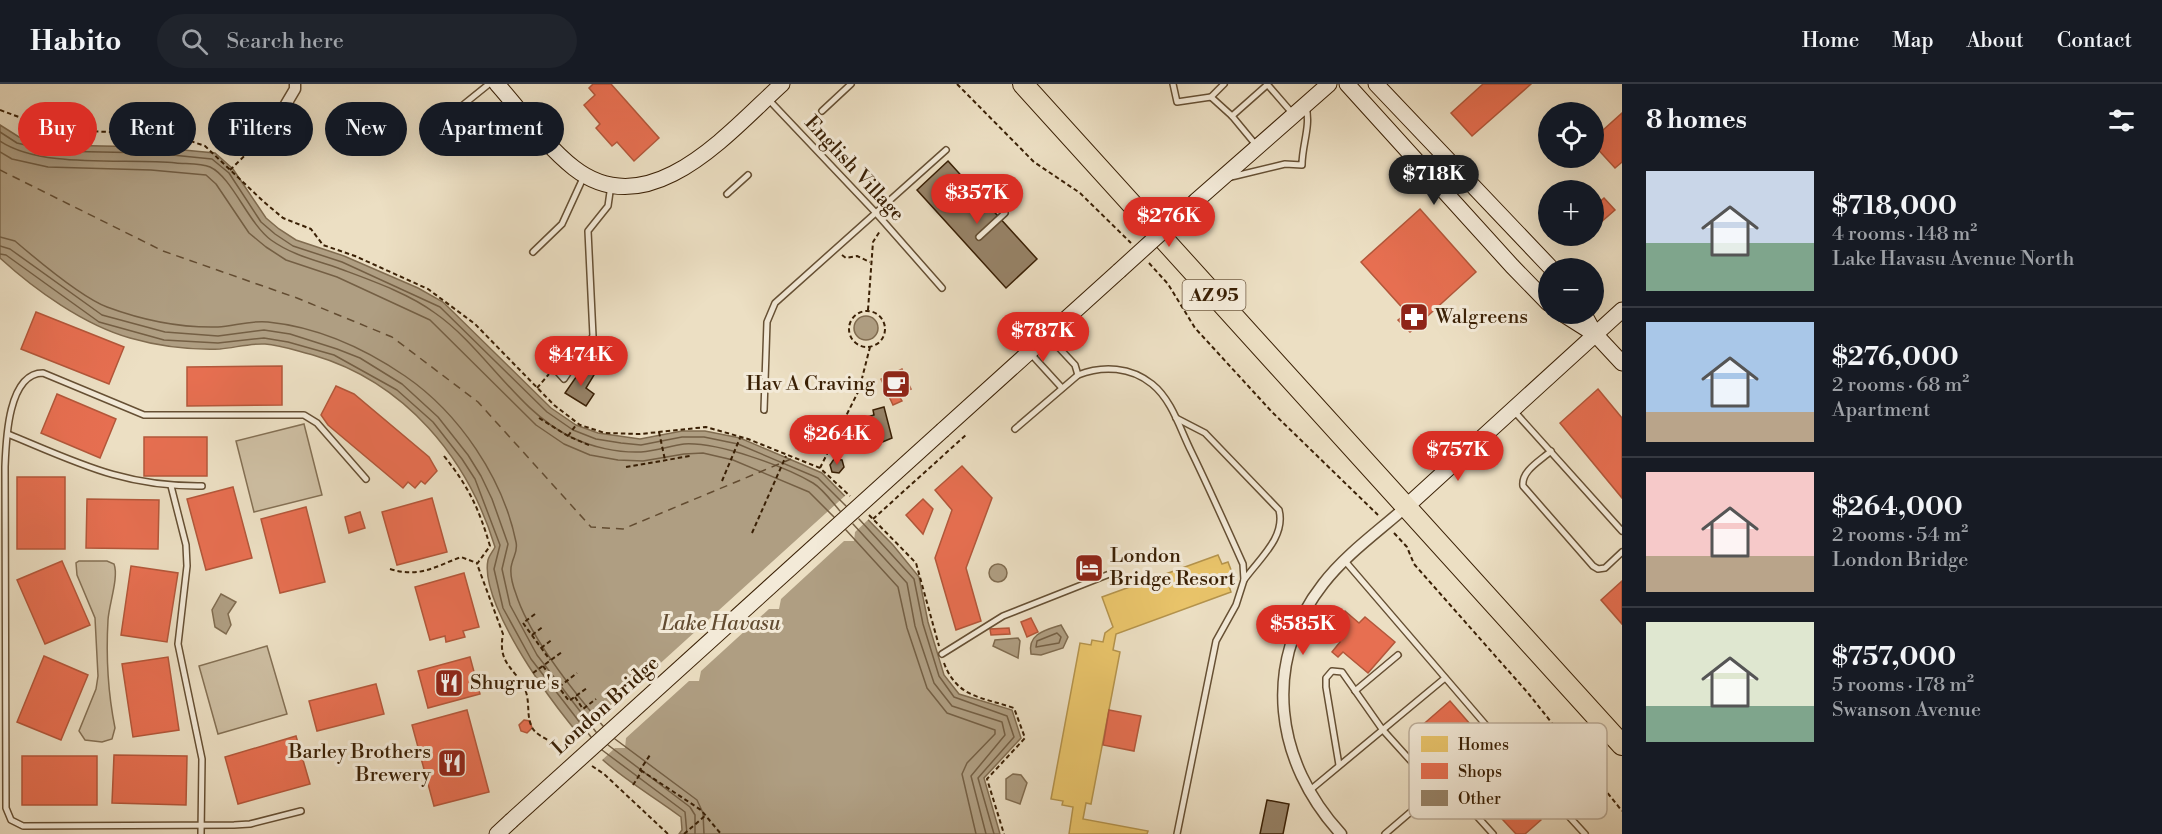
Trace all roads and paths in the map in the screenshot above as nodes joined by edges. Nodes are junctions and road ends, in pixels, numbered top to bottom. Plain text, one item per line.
1 (295, 84) edge
2 (489, 84) edge
3 (497, 84) edge
4 (782, 84) edge
5 (851, 84) edge
6 (957, 84) edge
7 (1023, 84) edge
8 (1173, 84) edge
9 (1224, 84) edge
10 (1267, 84) edge
11 (1329, 84) edge
12 (1347, 84) edge
13 (1376, 84) edge
14 (1211, 97) junction
15 (767, 98) junction
16 (287, 102) edge
17 (468, 102) edge
18 (0, 110) edge
19 (1300, 110) junction
20 (822, 111) dead end
21 (1232, 116) junction
22 (1257, 147) junction
23 (946, 150) dead end
24 (244, 156) edge
25 (230, 170) junction
26 (585, 175) junction
27 (748, 175) dead end
28 (1222, 178) junction
29 (612, 183) junction
30 (727, 194) dead end
31 (876, 213) junction
32 (1005, 213) dead end
33 (886, 225) junction
34 (979, 237) dead end
35 (1137, 249) dead end
36 (835, 250) junction
37 (533, 252) dead end
38 (1145, 258) dead end
39 (1541, 258) edge
40 (870, 262) junction
41 (942, 288) dead end
42 (1538, 293) edge
43 (1622, 310) edge
44 (868, 311) junction
45 (1579, 324) edge
46 (1590, 324) edge
47 (1595, 334) junction
48 (1048, 336) junction
49 (870, 347) junction
50 (1030, 353) junction
51 (1622, 363) edge
52 (555, 369) joint
53 (1078, 375) junction
54 (537, 388) junction
55 (1062, 388) junction
56 (1513, 409) junction
57 (764, 410) dead end
58 (539, 418) dead end
59 (1176, 418) junction
60 (576, 424) dead end
61 (1016, 429) dead end
62 (659, 432) junction
63 (8, 434) junction
64 (967, 434) dead end
65 (568, 436) junction
66 (740, 438) dead end
67 (591, 446) dead end
68 (1551, 451) junction
69 (444, 456) dead end
70 (690, 456) dead end
71 (786, 456) junction
72 (665, 460) junction
73 (626, 467) dead end
74 (820, 468) junction
75 (366, 479) dead end
76 (722, 481) dead end
77 (171, 486) junction
78 (202, 486) dead end
79 (851, 497) dead end
80 (1407, 506) junction
81 (866, 512) dead end
82 (873, 519) junction
83 (1387, 524) junction
84 (1622, 531) edge
85 (752, 533) dead end
86 (1622, 552) edge
87 (1345, 561) junction
88 (477, 563) junction
89 (390, 569) dead end
90 (1112, 573) dead end
91 (1244, 580) junction
92 (535, 614) dead end
93 (544, 626) dead end
94 (532, 635) junction
95 (553, 639) dead end
96 (541, 648) junction
97 (562, 652) dead end
98 (942, 654) junction
99 (1398, 655) dead end
100 (550, 660) junction
101 (543, 666) junction
102 (533, 673) dead end
103 (577, 673) dead end
104 (1445, 678) junction
105 (559, 687) junction
106 (587, 688) dead end
107 (1355, 691) junction
108 (575, 697) junction
109 (596, 699) dead end
110 (1484, 723) edge
111 (1552, 723) edge
112 (1602, 723) edge
113 (1607, 728) edge
114 (1382, 729) junction
115 (1622, 745) edge
116 (650, 755) dead end
117 (577, 756) dead end
118 (1409, 759) edge
119 (586, 762) dead end
120 (1339, 765) junction
121 (642, 771) junction
122 (633, 785) dead end
123 (1308, 792) junction
124 (1607, 792) edge
125 (301, 811) dead end
126 (1622, 811) edge
127 (1409, 814) edge
128 (706, 815) junction
129 (1479, 819) edge
130 (1571, 819) edge
131 (201, 825) junction
132 (201, 834) edge
133 (496, 834) edge
134 (668, 834) edge
135 (684, 834) edge
136 (721, 834) edge
137 (1004, 834) edge
138 (1177, 834) edge
139 (1341, 834) edge
140 (1385, 834) edge
141 (1493, 834) edge
142 (1585, 834) edge

1 - 16 street
2 - 17 lane
3 - 26 street
4 - 15 street
5 - 20 lane
6 - 35 path
7 - 80 highway, AZ 95
8 - 14 lane
9 - 14 lane
10 - 19 lane
10 - 21 lane
11 - 19 street, London Bridge
12 - 42 street
13 - 39 street
14 - 21 lane
15 - 29 street
15 - 31 lane, English Village
18 - 25 path
19 - 22 street, London Bridge
19 - 28 lane
21 - 22 lane
22 - 28 street, London Bridge
23 - 31 lane
24 - 25 path
25 - 54 path
26 - 29 street
26 - 37 lane
27 - 30 lane
28 - 48 street, London Bridge, bridge
29 - 52 lane
31 - 33 lane, English Village
31 - 36 lane
32 - 34 lane
33 - 40 path
33 - 41 lane, English Village
36 - 40 path
36 - 57 lane
38 - 83 path
40 - 44 path
43 - 47 street
44 - 49 path
44 - 49 path
45 - 47 street
46 - 47 street
47 - 51 street
47 - 56 street
48 - 50 street, London Bridge
48 - 53 lane
49 - 74 path
50 - 55 lane
50 - 133 street, London Bridge, bridge
52 - 54 path
53 - 55 lane
53 - 59 lane
54 - 62 path
55 - 61 lane
56 - 68 lane
56 - 80 street
58 - 65 path
59 - 91 lane
59 - 91 lane
60 - 65 path
62 - 71 path
62 - 72 path
63 - 75 lane
63 - 77 lane
63 - 131 lane
64 - 82 path
65 - 67 path
66 - 76 path
68 - 84 lane
68 - 86 lane
69 - 88 path
70 - 72 path
71 - 74 path
71 - 85 path
72 - 73 path
74 - 79 path
77 - 78 lane
77 - 131 lane
80 - 83 street
80 - 112 highway, AZ 95
81 - 82 path
82 - 98 path
83 - 87 street
83 - 111 path
87 - 104 lane
87 - 123 street
88 - 89 path
88 - 117 path
90 - 98 lane
91 - 138 lane
92 - 94 path
93 - 94 path
94 - 96 path
95 - 96 path
96 - 100 path
97 - 100 path
98 - 137 path
99 - 107 lane
100 - 101 path
101 - 102 path
101 - 105 path
103 - 105 path
104 - 110 lane
104 - 114 lane
105 - 108 path
106 - 108 path
107 - 114 lane
107 - 120 lane
108 - 109 path
113 - 115 highway, AZ 95
114 - 118 lane
114 - 120 lane
116 - 121 path
119 - 134 path
120 - 123 lane
121 - 122 path
121 - 128 path
123 - 139 street
124 - 126 path
125 - 131 lane
127 - 140 lane
128 - 135 path
128 - 136 path
129 - 141 lane
130 - 142 lane
131 - 132 lane

